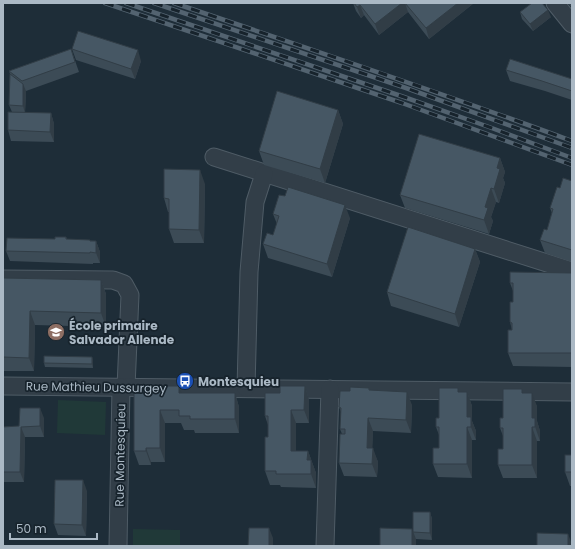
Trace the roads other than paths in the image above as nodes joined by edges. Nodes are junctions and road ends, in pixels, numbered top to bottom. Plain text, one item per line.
1 (555, 3) edge
2 (572, 24) edge
3 (214, 157) dead end
4 (264, 174) junction
5 (572, 271) edge
6 (3, 279) edge
7 (3, 386) edge
8 (124, 387) junction
9 (246, 388) junction
10 (330, 390) junction
11 (572, 392) edge
12 (118, 546) edge
13 (325, 546) edge

1 - 2 street
3 - 4 street
4 - 5 street
4 - 9 street
6 - 8 street, Rue Montesquieu
7 - 8 street, Rue Mathieu Dussurgey
8 - 9 street, Rue Mathieu Dussurgey
8 - 12 street, Rue Montesquieu
9 - 10 street, Rue Mathieu Dussurgey
10 - 11 street, Rue Mathieu Dussurgey
10 - 13 street

